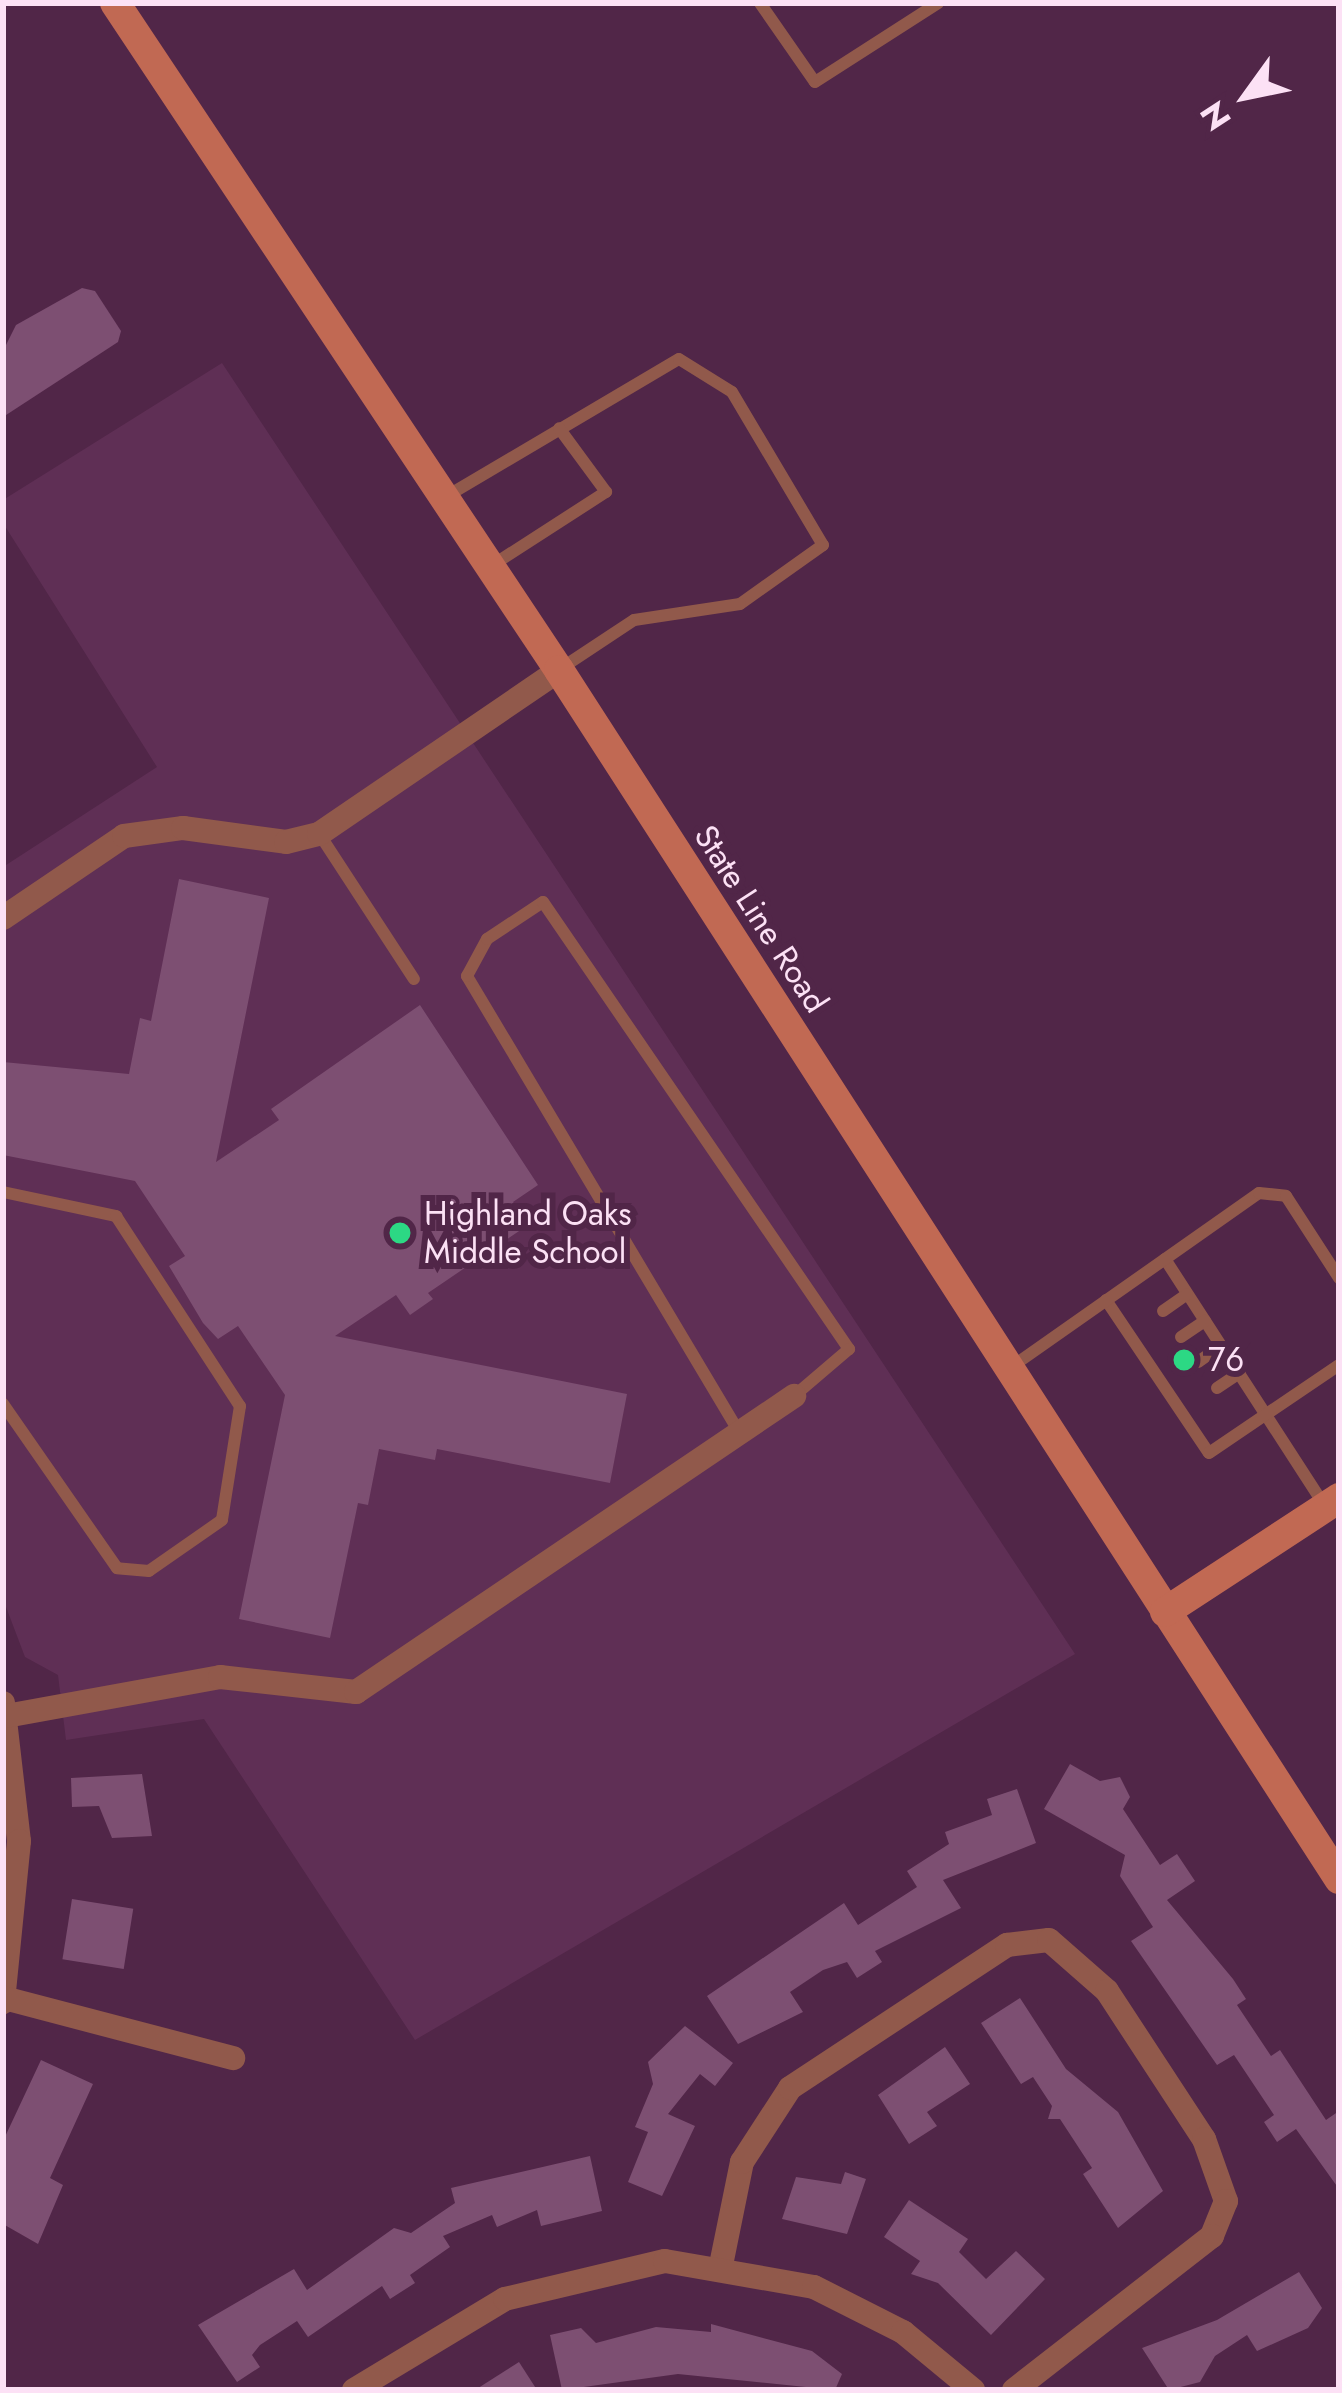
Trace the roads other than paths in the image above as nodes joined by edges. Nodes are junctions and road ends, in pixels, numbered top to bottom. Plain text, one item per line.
1 (115, 3) edge
2 (760, 3) edge
3 (938, 3) edge
4 (559, 428) junction
5 (444, 498) junction
6 (490, 567) junction
7 (559, 670) junction
8 (319, 834) junction
9 (3, 918) edge
10 (414, 979) dead end
11 (3, 1192) edge
12 (1165, 1259) junction
13 (1339, 1278) edge
14 (1187, 1294) junction
15 (1106, 1300) junction
16 (1163, 1311) dead end
17 (1205, 1321) junction
18 (1181, 1337) dead end
19 (1221, 1346) junction
20 (1198, 1362) dead end
21 (1339, 1365) edge
22 (1007, 1370) junction
23 (1239, 1372) junction
24 (1217, 1388) dead end
25 (794, 1396) joint
26 (3, 1404) edge
27 (1266, 1414) junction
28 (9, 1425) edge
29 (740, 1433) junction
30 (1332, 1502) edge
31 (1165, 1612) junction
32 (4, 1709) edge
33 (1339, 1880) edge
34 (4, 2000) edge
35 (233, 2058) dead end
36 (721, 2265) junction
37 (354, 2390) edge
38 (973, 2390) edge
39 (1014, 2390) edge

1 - 5 street, State Line Road
2 - 3 lane
4 - 5 lane
4 - 6 lane
4 - 7 lane
5 - 6 street, State Line Road
6 - 7 street, State Line Road
7 - 8 street
7 - 22 street, State Line Road
8 - 9 street
8 - 10 lane
11 - 28 lane
12 - 13 lane
12 - 14 lane
12 - 15 lane
14 - 16 lane
14 - 17 lane
15 - 22 lane
15 - 27 lane
17 - 18 lane
17 - 19 lane
19 - 20 lane
19 - 23 lane
21 - 27 lane
22 - 31 street, State Line Road
23 - 24 lane
23 - 27 lane
25 - 29 street
25 - 29 lane
26 - 28 lane
27 - 30 lane
29 - 32 street
30 - 31 street
31 - 33 street, State Line Road
32 - 34 street
34 - 35 street
36 - 37 street
36 - 38 street
36 - 39 street

